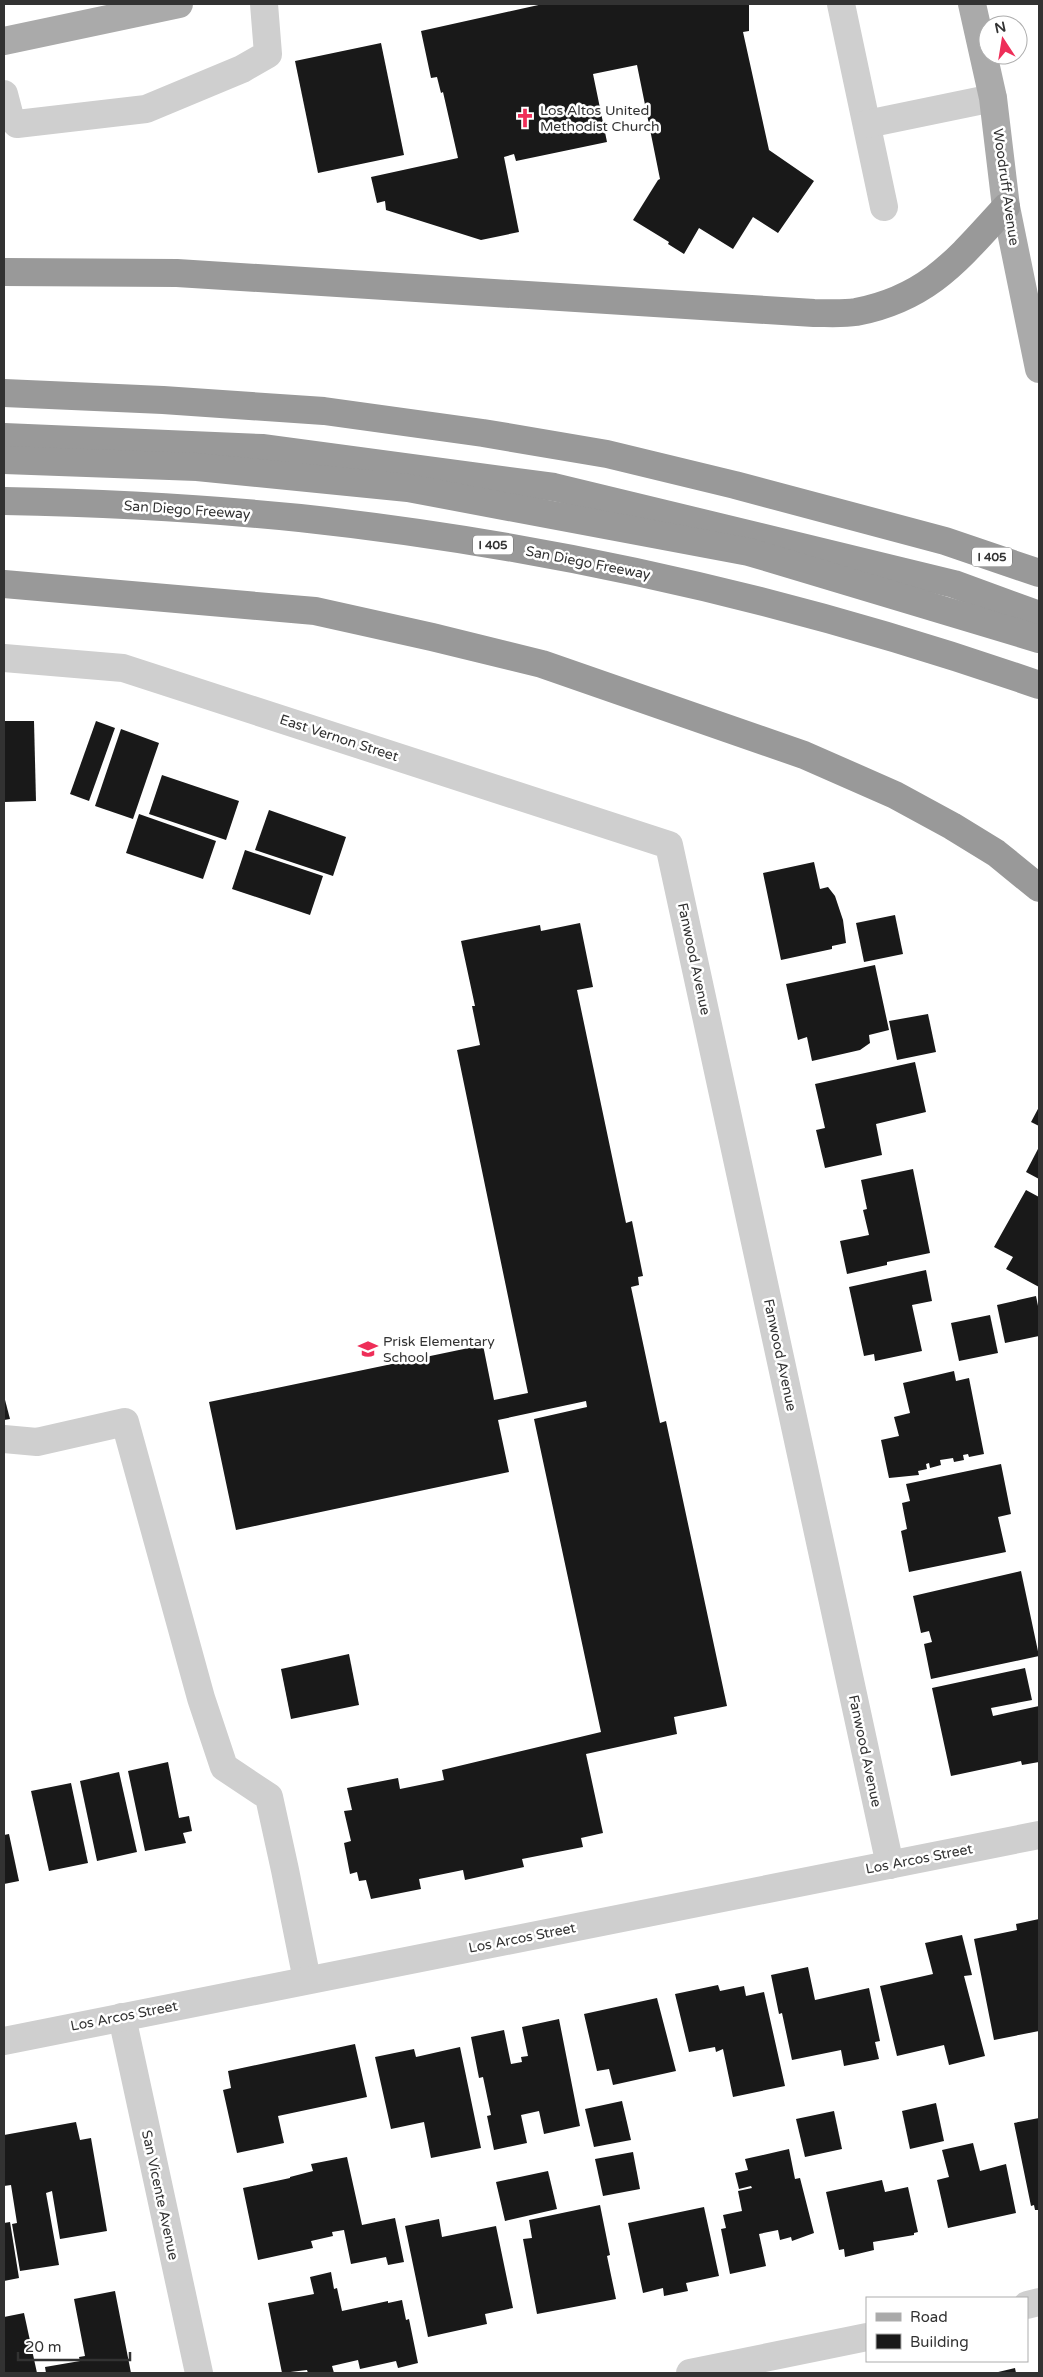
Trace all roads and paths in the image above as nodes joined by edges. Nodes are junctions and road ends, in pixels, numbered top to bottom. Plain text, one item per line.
1 (179, 4) edge
2 (264, 4) edge
3 (841, 4) edge
4 (972, 4) edge
5 (4, 40) edge
6 (4, 94) edge
7 (994, 98) junction
8 (866, 124) junction
9 (884, 207) dead end
10 (1006, 207) junction
11 (4, 272) edge
12 (1039, 370) edge
13 (4, 393) edge
14 (4, 437) edge
15 (4, 460) edge
16 (4, 501) edge
17 (1039, 573) edge
18 (4, 584) edge
19 (1039, 615) edge
20 (1039, 639) edge
21 (4, 658) edge
22 (1039, 685) edge
23 (669, 845) joint
24 (1039, 888) edge
25 (4, 1439) edge
26 (1039, 1835) edge
27 (890, 1865) junction
28 (307, 1980) junction
29 (122, 2017) junction
30 (4, 2041) edge
31 (866, 2337) edge
32 (199, 2373) edge
33 (690, 2373) edge

1 - 5 main road
2 - 6 street
3 - 8 street
4 - 7 main road, Woodruff Avenue
7 - 8 street
7 - 10 main road, Woodruff Avenue
8 - 9 street
10 - 11 highway
10 - 12 main road, Woodruff Avenue
13 - 17 highway, I 405
14 - 19 highway
15 - 20 highway
16 - 22 highway, San Diego Freeway / I 405
18 - 24 highway
21 - 23 street, East Vernon Street
23 - 27 street, Fanwood Avenue
25 - 28 street
26 - 27 street, Los Arcos Street
27 - 28 street, Los Arcos Street
28 - 29 street, Los Arcos Street
29 - 30 street, Los Arcos Street
29 - 32 street, San Vicente Avenue
31 - 33 street

